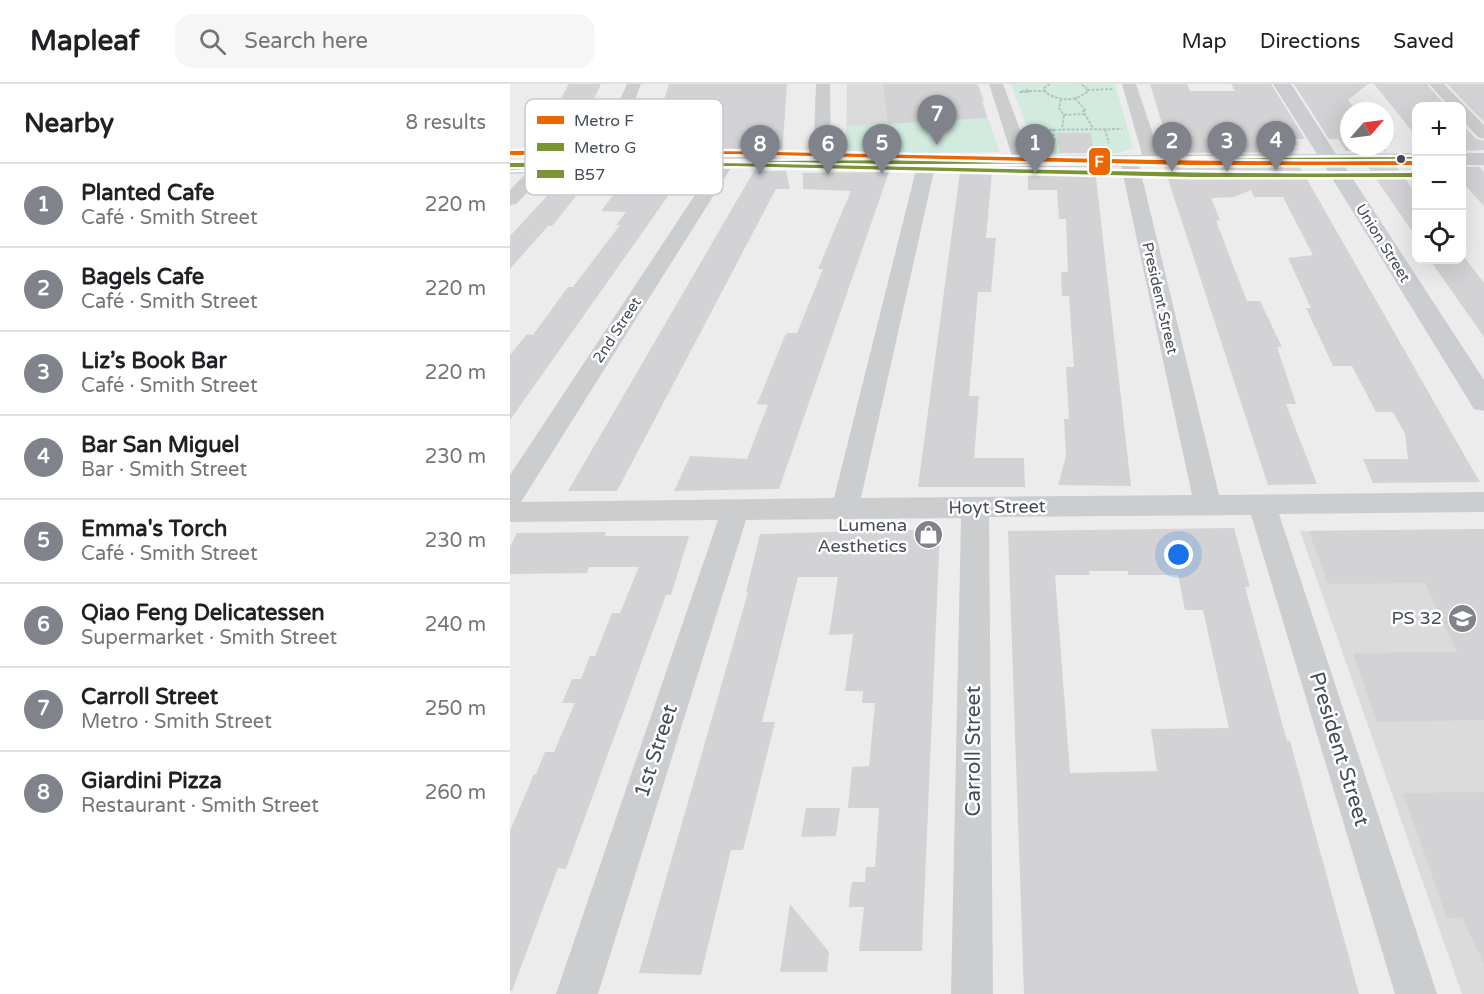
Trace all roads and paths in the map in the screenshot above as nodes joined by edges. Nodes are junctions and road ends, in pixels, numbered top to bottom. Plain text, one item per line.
1 (634, 84) edge
2 (823, 84) edge
3 (996, 84) edge
4 (1050, 84) edge
5 (1080, 84) edge
6 (1282, 84) edge
7 (1436, 84) edge
8 (1124, 87) edge
9 (1088, 90) junction
10 (1044, 91) junction
11 (1029, 92) dead end
12 (1075, 98) junction
13 (628, 99) edge
14 (1061, 99) junction
15 (1453, 102) edge
16 (1084, 114) junction
17 (1064, 115) junction
18 (1466, 116) edge
19 (1062, 129) junction
20 (1093, 129) junction
21 (1105, 129) junction
22 (1123, 129) dead end
23 (1024, 130) dead end
24 (1484, 134) edge
25 (1110, 148) dead end
26 (1412, 159) edge
27 (1466, 159) edge
28 (1484, 159) edge
29 (1331, 160) junction
30 (1129, 161) junction
31 (1153, 161) junction
32 (927, 162) junction
33 (1023, 162) junction
34 (725, 163) joint
35 (822, 163) junction
36 (723, 166) edge
37 (525, 167) edge
38 (510, 168) edge
39 (525, 185) edge
40 (704, 195) edge
41 (510, 200) edge
42 (1484, 402) edge
43 (510, 497) edge
44 (1484, 502) edge
45 (1262, 504) junction
46 (1208, 505) junction
47 (736, 508) junction
48 (845, 508) junction
49 (975, 508) junction
50 (510, 512) edge
51 (577, 994) edge
52 (972, 994) edge
53 (1416, 994) edge

1 - 13 street
2 - 35 street
3 - 33 street
4 - 10 path
5 - 9 path
6 - 29 street, Union Street
7 - 15 street
8 - 9 path
8 - 31 street
9 - 12 path
10 - 11 path
10 - 14 path
12 - 14 path
12 - 16 path
14 - 17 path
16 - 17 path
16 - 20 path
17 - 19 path
18 - 24 street
19 - 20 path
19 - 23 path
20 - 21 path
21 - 22 path
21 - 25 path
26 - 29 street
27 - 28 street
29 - 31 street
29 - 42 street, Union Street
30 - 31 street
30 - 33 street
30 - 46 street, President Street
32 - 33 street
32 - 35 street
32 - 48 street
34 - 35 street
34 - 36 street, 2nd Street
37 - 38 street
39 - 41 street
40 - 43 street, 2nd Street
44 - 45 street, Hoyt Street
45 - 46 street, Hoyt Street
45 - 53 street, President Street
46 - 49 street, Hoyt Street
47 - 48 street, Hoyt Street
47 - 50 street, Hoyt Street
47 - 51 street, 1st Street
48 - 49 street, Hoyt Street
49 - 52 street, Carroll Street

